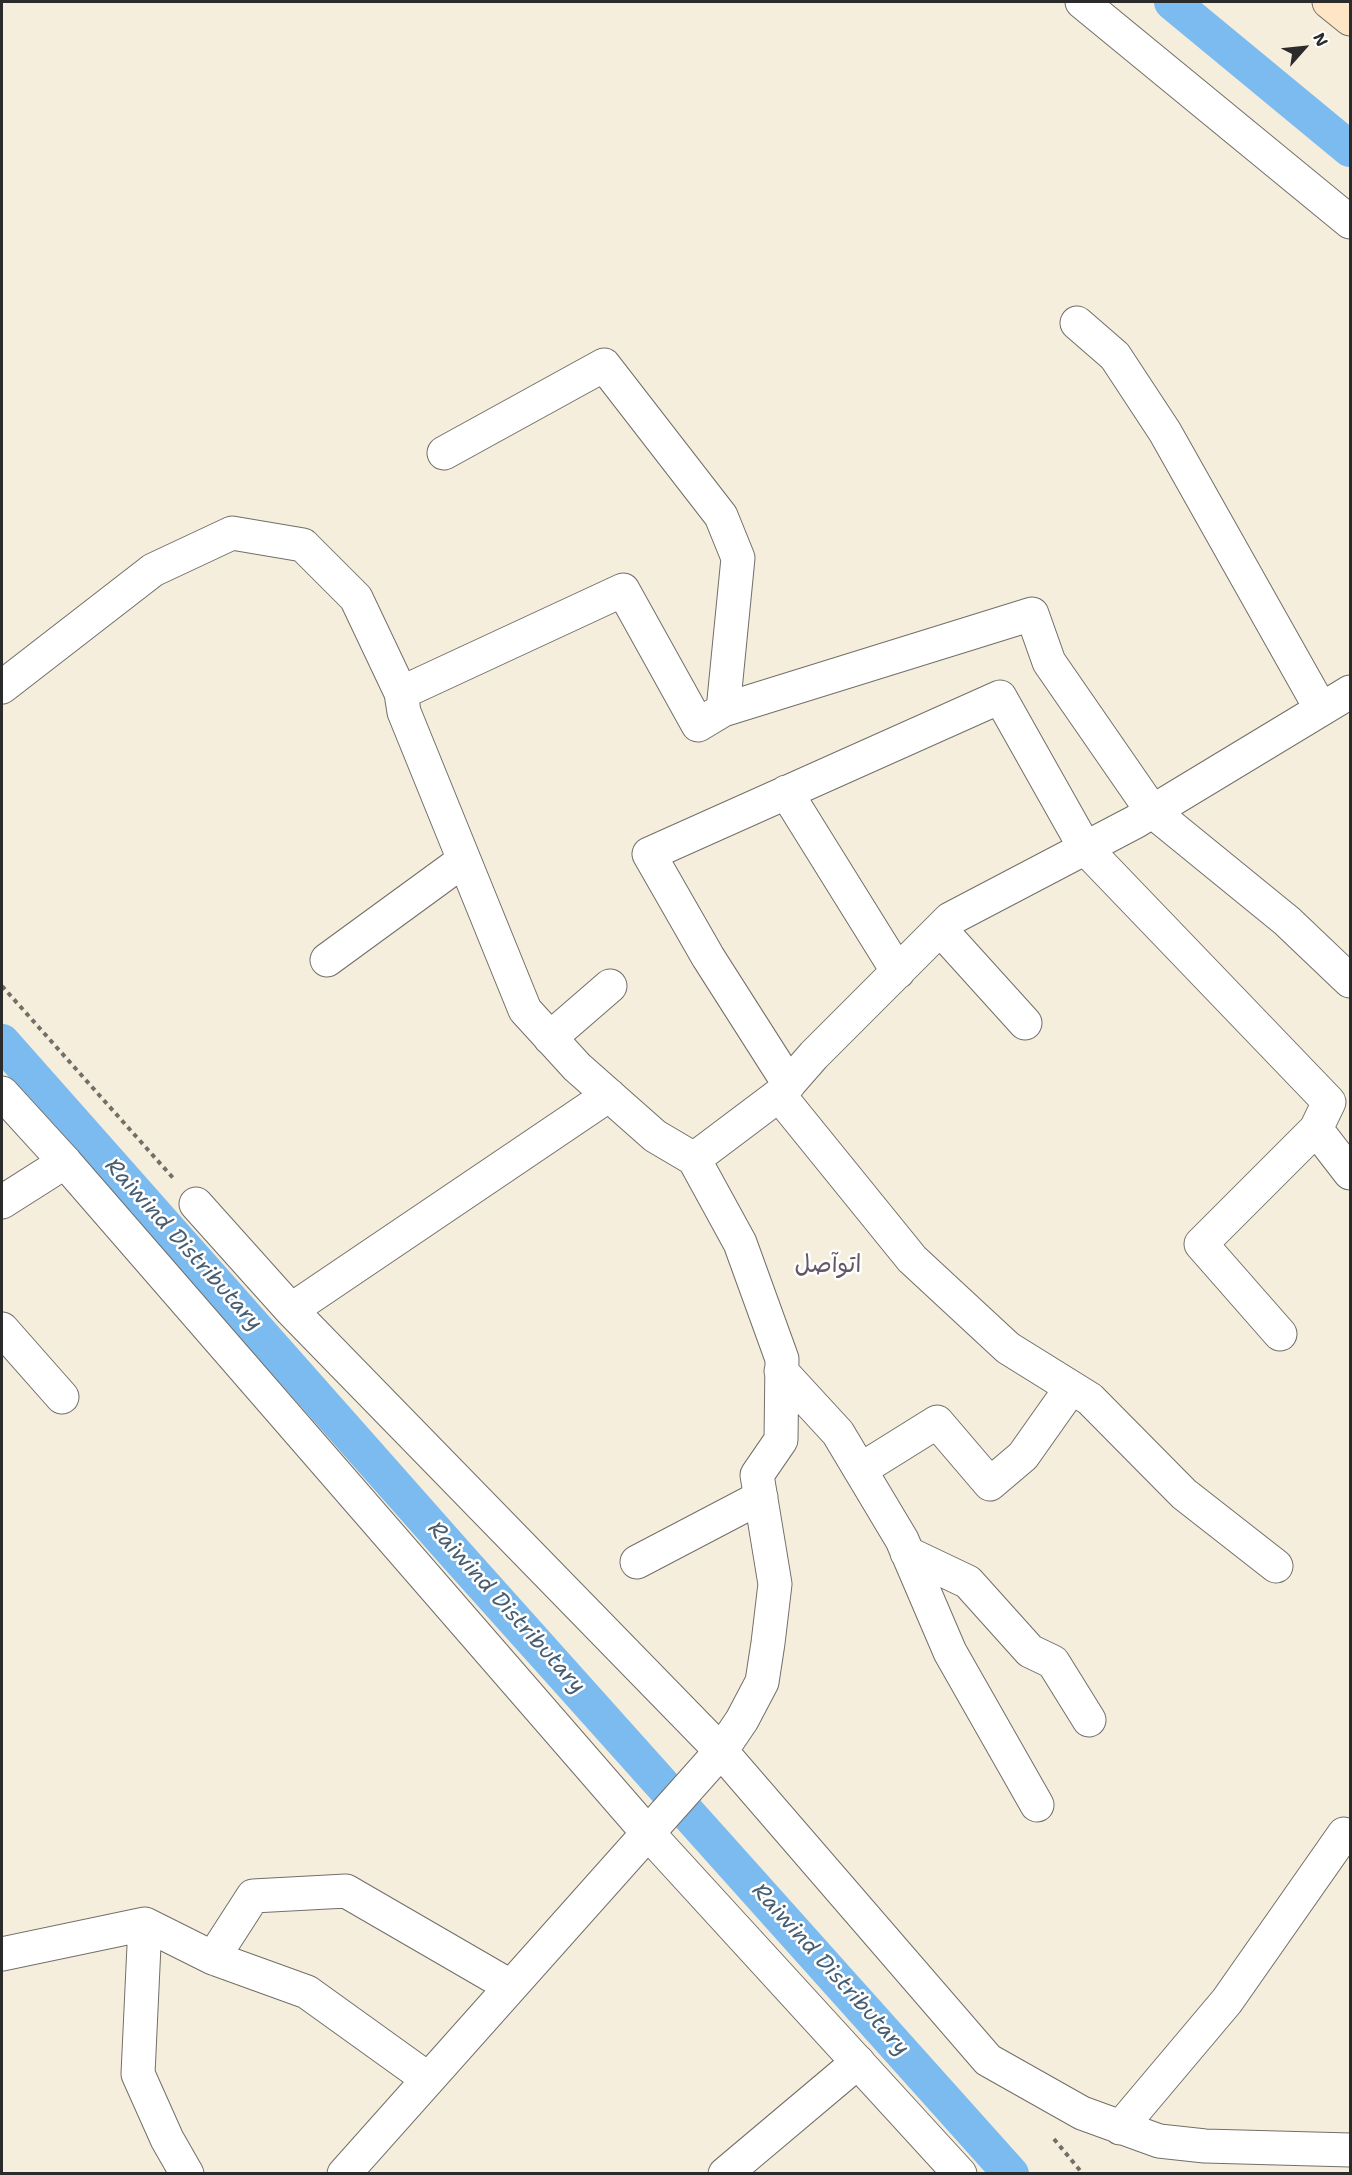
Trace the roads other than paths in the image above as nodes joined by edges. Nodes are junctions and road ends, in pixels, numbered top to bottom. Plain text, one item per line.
1 (1082, 2) edge
2 (1329, 2) edge
3 (1350, 19) edge
4 (1350, 222) edge
5 (1077, 323) dead end
6 (444, 453) dead end
7 (2, 687) edge
8 (1350, 692) edge
9 (401, 693) junction
10 (1322, 709) junction
11 (723, 710) junction
12 (786, 792) junction
13 (1152, 811) junction
14 (1085, 848) junction
15 (464, 860) junction
16 (940, 929) junction
17 (327, 960) dead end
18 (898, 972) junction
19 (1350, 981) edge
20 (610, 986) dead end
21 (1025, 1023) dead end
22 (550, 1038) junction
23 (784, 1089) junction
24 (2, 1093) edge
25 (609, 1095) junction
26 (1316, 1129) junction
27 (694, 1159) junction
28 (65, 1162) junction
29 (1350, 1173) edge
30 (2, 1202) edge
31 (196, 1204) road end
32 (291, 1310) junction
33 (2, 1329) edge
34 (1280, 1334) dead end
35 (781, 1371) junction
36 (1071, 1388) junction
37 (62, 1397) dead end
38 (860, 1470) junction
39 (761, 1497) junction
40 (907, 1553) junction
41 (637, 1562) dead end
42 (1276, 1566) dead end
43 (1089, 1720) dead end
44 (721, 1751) junction
45 (1037, 1805) dead end
46 (652, 1826) junction
47 (1344, 1834) dead end
48 (145, 1924) junction
49 (2, 1954) edge
50 (213, 1958) junction
51 (510, 1986) junction
52 (858, 2062) junction
53 (428, 2079) junction
54 (1120, 2128) junction
55 (1350, 2150) edge
56 (955, 2171) edge
57 (187, 2174) edge
58 (344, 2174) edge
59 (725, 2174) edge

1 - 4 street
2 - 3 main road
5 - 10 street
6 - 11 street
7 - 9 street
8 - 10 street
9 - 11 street
9 - 15 street
10 - 13 street
11 - 13 street
12 - 14 street
12 - 18 street
12 - 23 street
13 - 14 street
13 - 19 street
14 - 16 street
14 - 26 street
15 - 17 street
15 - 22 street
16 - 18 street
16 - 21 street
18 - 23 street
20 - 22 street
22 - 25 street
23 - 27 street
23 - 36 street
24 - 28 street
25 - 27 street
25 - 32 street
26 - 29 street
26 - 34 street
27 - 35 street
28 - 30 street
28 - 46 street
31 - 32 street
32 - 44 street
33 - 37 street
35 - 38 street
35 - 39 street
36 - 38 street
36 - 42 street
38 - 40 street
39 - 41 street
39 - 44 street
40 - 43 street
40 - 45 street
44 - 46 street
44 - 54 street
46 - 51 street
46 - 52 street
47 - 54 street
48 - 49 street
48 - 50 street
48 - 57 street
50 - 51 street
50 - 53 street
51 - 53 street
52 - 56 street
52 - 59 street
53 - 58 street
54 - 55 street

